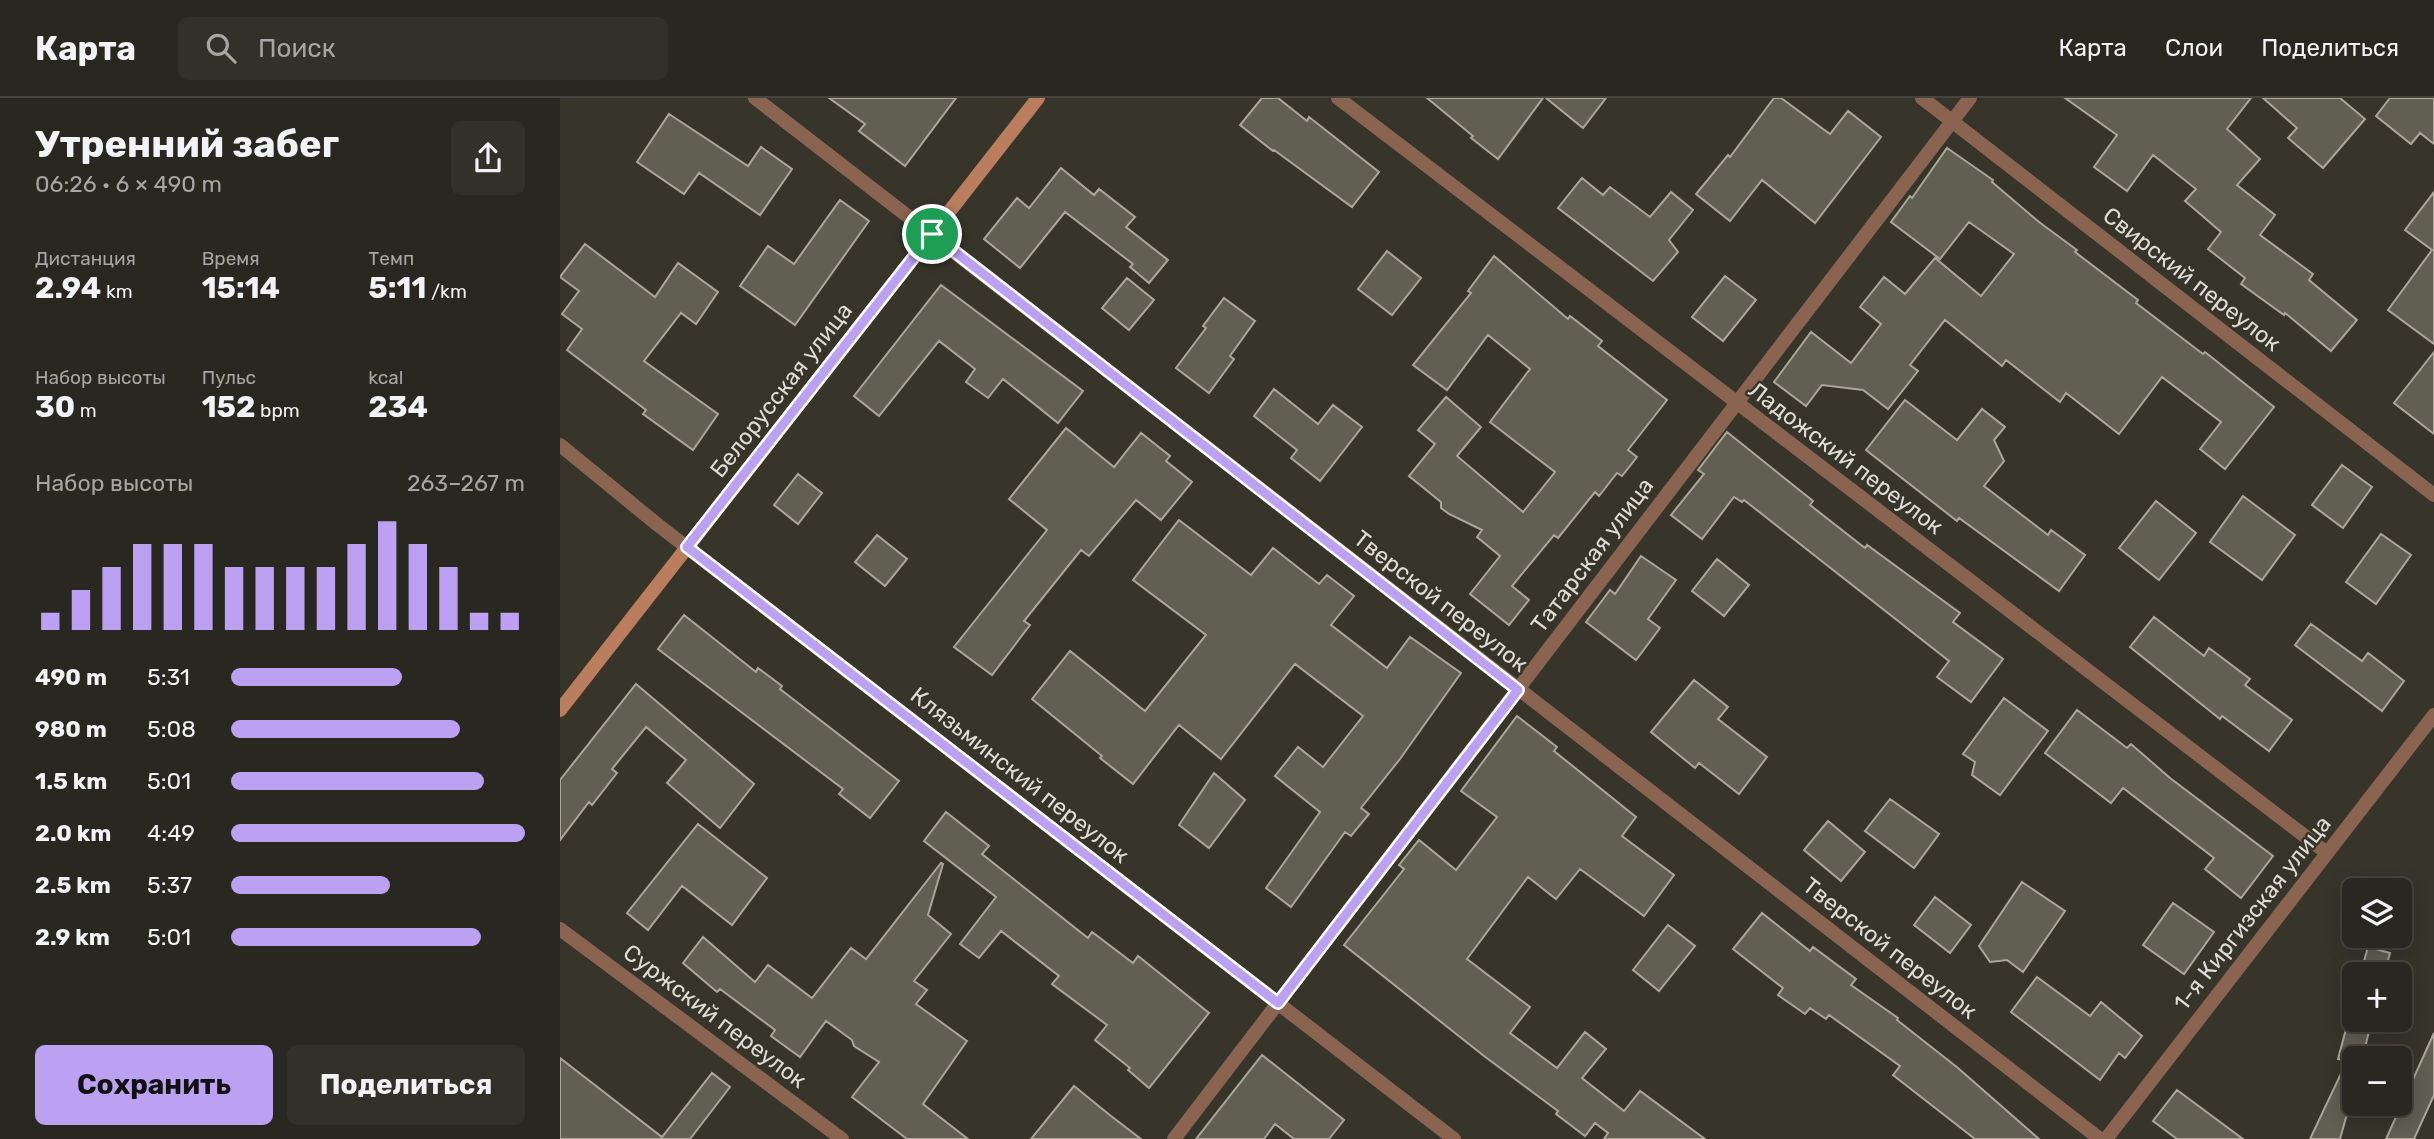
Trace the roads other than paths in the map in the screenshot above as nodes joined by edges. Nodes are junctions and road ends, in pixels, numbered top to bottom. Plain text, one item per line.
1 (755, 98) edge
2 (1038, 98) edge
3 (1338, 98) edge
4 (1922, 98) edge
5 (1970, 98) edge
6 (1952, 122) junction
7 (932, 234) junction
8 (1737, 403) junction
9 (560, 445) edge
10 (2434, 495) edge
11 (687, 547) junction
12 (1518, 690) junction
13 (560, 710) edge
14 (2434, 715) edge
15 (2327, 853) junction
16 (560, 929) edge
17 (1278, 1003) junction
18 (842, 1139) edge
19 (1174, 1139) edge
20 (1454, 1139) edge
21 (2100, 1139) edge
22 (2106, 1139) edge

1 - 7 street, Тверской переулок
2 - 7 main road, Белорусская улица
3 - 8 street, Ладожский переулок
4 - 6 street, Свирский переулок
5 - 6 street, Татарская улица
6 - 8 street, Татарская улица
6 - 10 street, Свирский переулок
7 - 11 main road, Белорусская улица
7 - 12 street, Тверской переулок
8 - 12 street, Татарская улица
8 - 15 street, Ладожский переулок
9 - 11 street, Клязьминский переулок
11 - 13 main road, Белорусская улица
11 - 17 street, Клязьминский переулок
12 - 17 street, Татарская улица
12 - 21 street, Тверской переулок
14 - 15 street, 1-я Киргизская улица
15 - 22 street, 1-я Киргизская улица
16 - 18 street, Суржский переулок
17 - 19 street, Татарская улица
17 - 20 street, Клязьминский переулок

